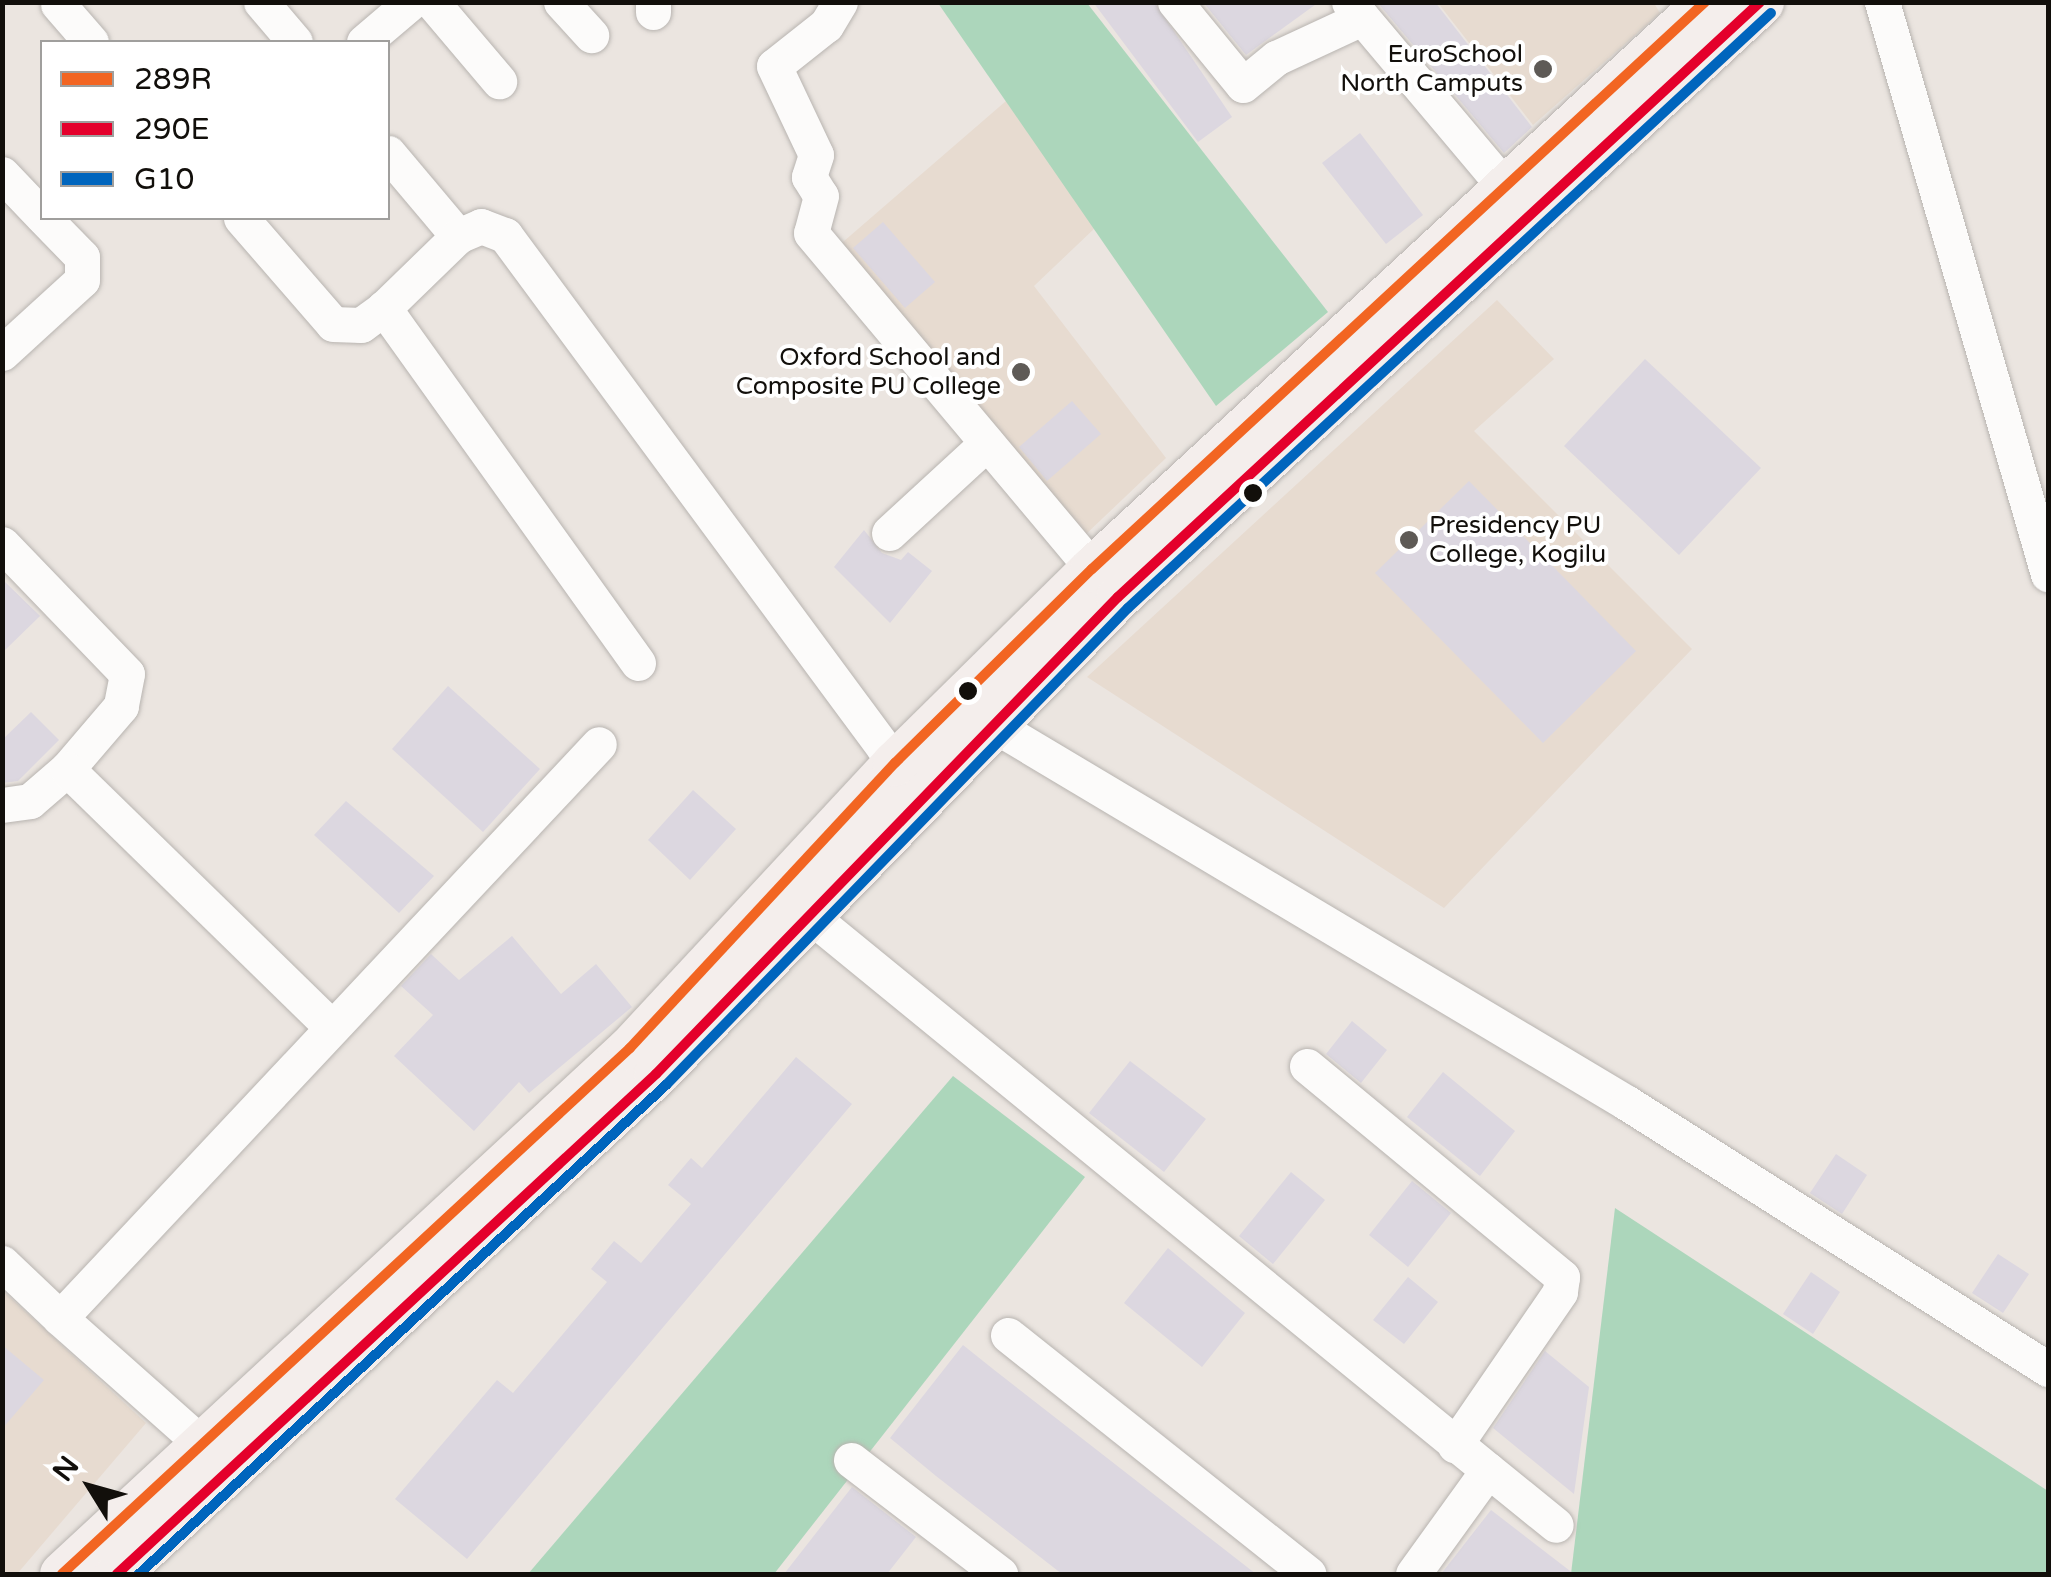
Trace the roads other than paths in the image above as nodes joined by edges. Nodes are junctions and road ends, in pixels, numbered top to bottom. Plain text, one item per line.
1 (261, 2) edge
2 (411, 2) edge
3 (432, 2) edge
4 (561, 2) edge
5 (840, 2) edge
6 (1175, 2) edge
7 (1706, 2) edge
8 (1761, 2) edge
9 (1882, 2) edge
10 (58, 4) edge
11 (1356, 10) edge
12 (591, 35) dead end
13 (89, 40) edge
14 (293, 40) edge
15 (366, 40) edge
16 (500, 81) dead end
17 (390, 155) edge
18 (2, 174) edge
19 (1504, 187) junction
20 (40, 214) edge
21 (46, 220) edge
22 (243, 220) edge
23 (458, 236) junction
24 (384, 308) junction
25 (2, 353) edge
26 (986, 443) junction
27 (889, 533) dead end
28 (2, 544) edge
29 (2048, 574) edge
30 (1105, 583) junction
31 (638, 663) dead end
32 (992, 724) junction
33 (599, 744) dead end
34 (895, 763) junction
35 (66, 769) junction
36 (2, 804) edge
37 (793, 902) junction
38 (331, 1027) junction
39 (1307, 1066) dead end
40 (2, 1263) edge
41 (60, 1318) junction
42 (1008, 1335) dead end
43 (2048, 1369) edge
44 (1455, 1445) junction
45 (203, 1446) junction
46 (851, 1460) dead end
47 (1488, 1470) junction
48 (1556, 1524) dead end
49 (62, 1574) edge
50 (116, 1574) edge
51 (1000, 1574) edge
52 (1309, 1574) edge
53 (1413, 1574) edge

1 - 14 street
2 - 15 street
3 - 16 street
4 - 12 street
5 - 26 street
6 - 11 street
7 - 19 main road
8 - 30 main road
9 - 29 street
10 - 13 street
11 - 19 street
17 - 23 street
18 - 20 street
19 - 30 main road
21 - 25 street
22 - 24 street
23 - 24 street
23 - 34 street
24 - 31 street
26 - 27 street
26 - 30 street
28 - 35 street
30 - 32 main road
30 - 34 main road
32 - 37 main road
32 - 43 street
33 - 38 street
34 - 37 main road
35 - 36 street
35 - 38 street
37 - 44 street
37 - 45 main road
37 - 50 main road
38 - 41 street
39 - 44 street
40 - 41 street
41 - 45 street
42 - 52 street
44 - 47 street
45 - 49 main road
46 - 51 street
47 - 48 street
47 - 53 street

